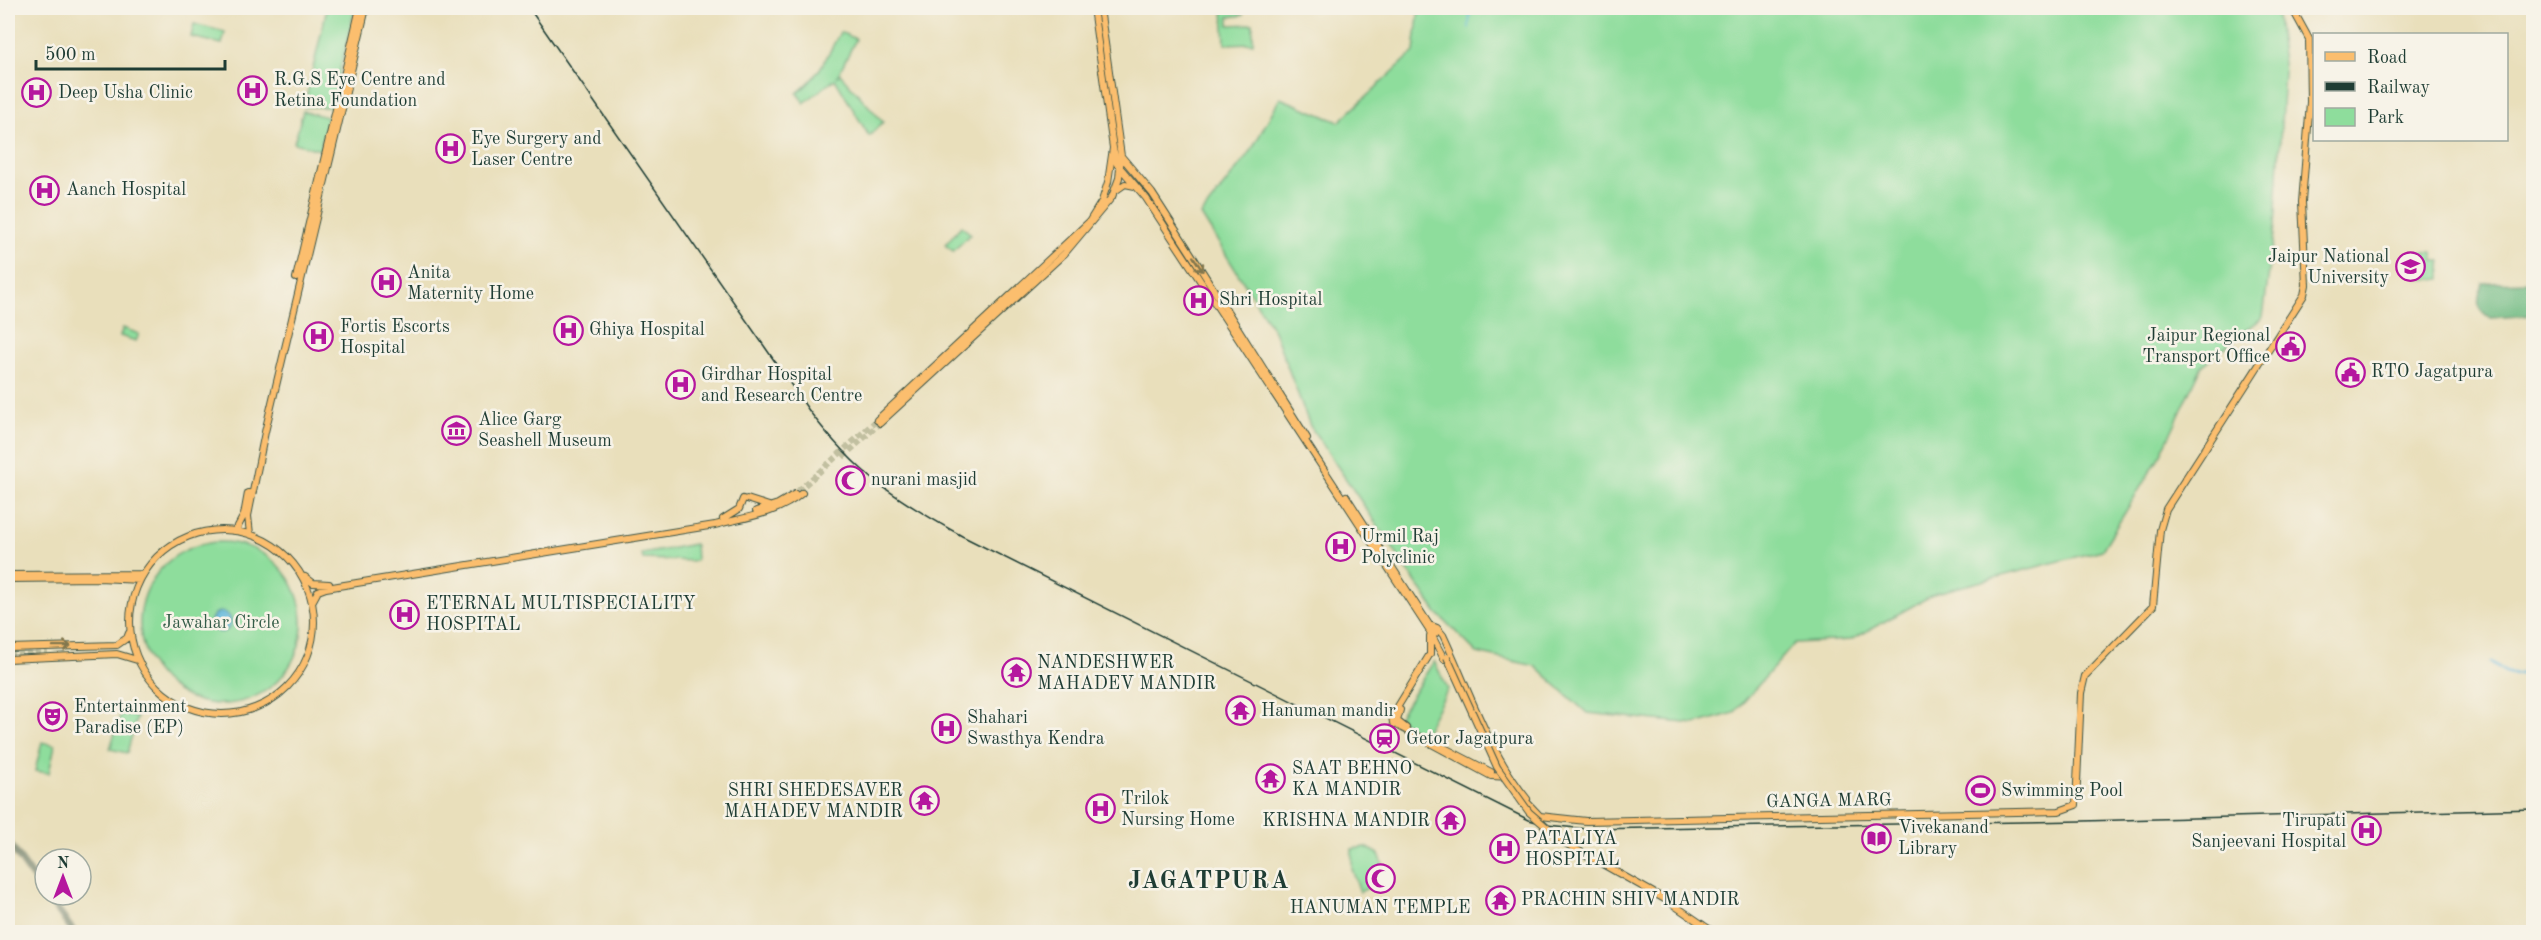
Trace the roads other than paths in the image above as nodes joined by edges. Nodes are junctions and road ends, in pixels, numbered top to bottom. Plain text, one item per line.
1 (360, 8) edge
2 (366, 8) edge
3 (1094, 8) edge
4 (1100, 8) edge
5 (2294, 8) edge
6 (1119, 166) junction
7 (1136, 186) junction
8 (1115, 191) junction
9 (1149, 196) junction
10 (898, 405) junction
11 (879, 422) tunnel mouth
12 (772, 507) junction
13 (245, 519) junction
14 (723, 519) junction
15 (236, 530) junction
16 (250, 534) junction
17 (143, 574) junction
18 (303, 575) junction
19 (8, 577) edge
20 (140, 580) junction
21 (312, 603) junction
22 (1430, 628) junction
23 (129, 633) junction
24 (117, 645) junction
25 (8, 648) edge
26 (108, 648) dead end
27 (48, 654) tunnel mouth
28 (69, 655) junction
29 (1445, 658) junction
30 (8, 659) edge
31 (137, 660) junction
32 (1508, 777) junction
33 (1702, 926) junction
34 (1708, 933) edge
35 (1714, 933) edge

1 - 13 main road
2 - 13 main road
3 - 6 main road
4 - 6 main road
5 - 32 main road, GANGA MARG
6 - 7 main road
6 - 8 main road
6 - 9 main road
6 - 10 main road
7 - 8 main road
7 - 9 main road
8 - 10 main road
9 - 22 main road
10 - 11 main road
12 - 14 main road
12 - 14 main road
12 - 21 main road
13 - 15 main road
13 - 16 main road
14 - 18 main road
15 - 16 main road
15 - 17 main road
16 - 18 main road
17 - 19 main road
17 - 20 main road
18 - 21 main road
19 - 20 main road
20 - 23 main road
21 - 31 main road
22 - 29 main road
22 - 32 main road
22 - 32 main road
23 - 24 main road
23 - 31 main road
25 -> 24 main road
24 - 26 main road
27 - 28 main road
28 - 30 main road
28 - 31 main road
29 - 32 main road
29 - 33 main road, bridge
33 - 34 main road
33 - 35 main road

